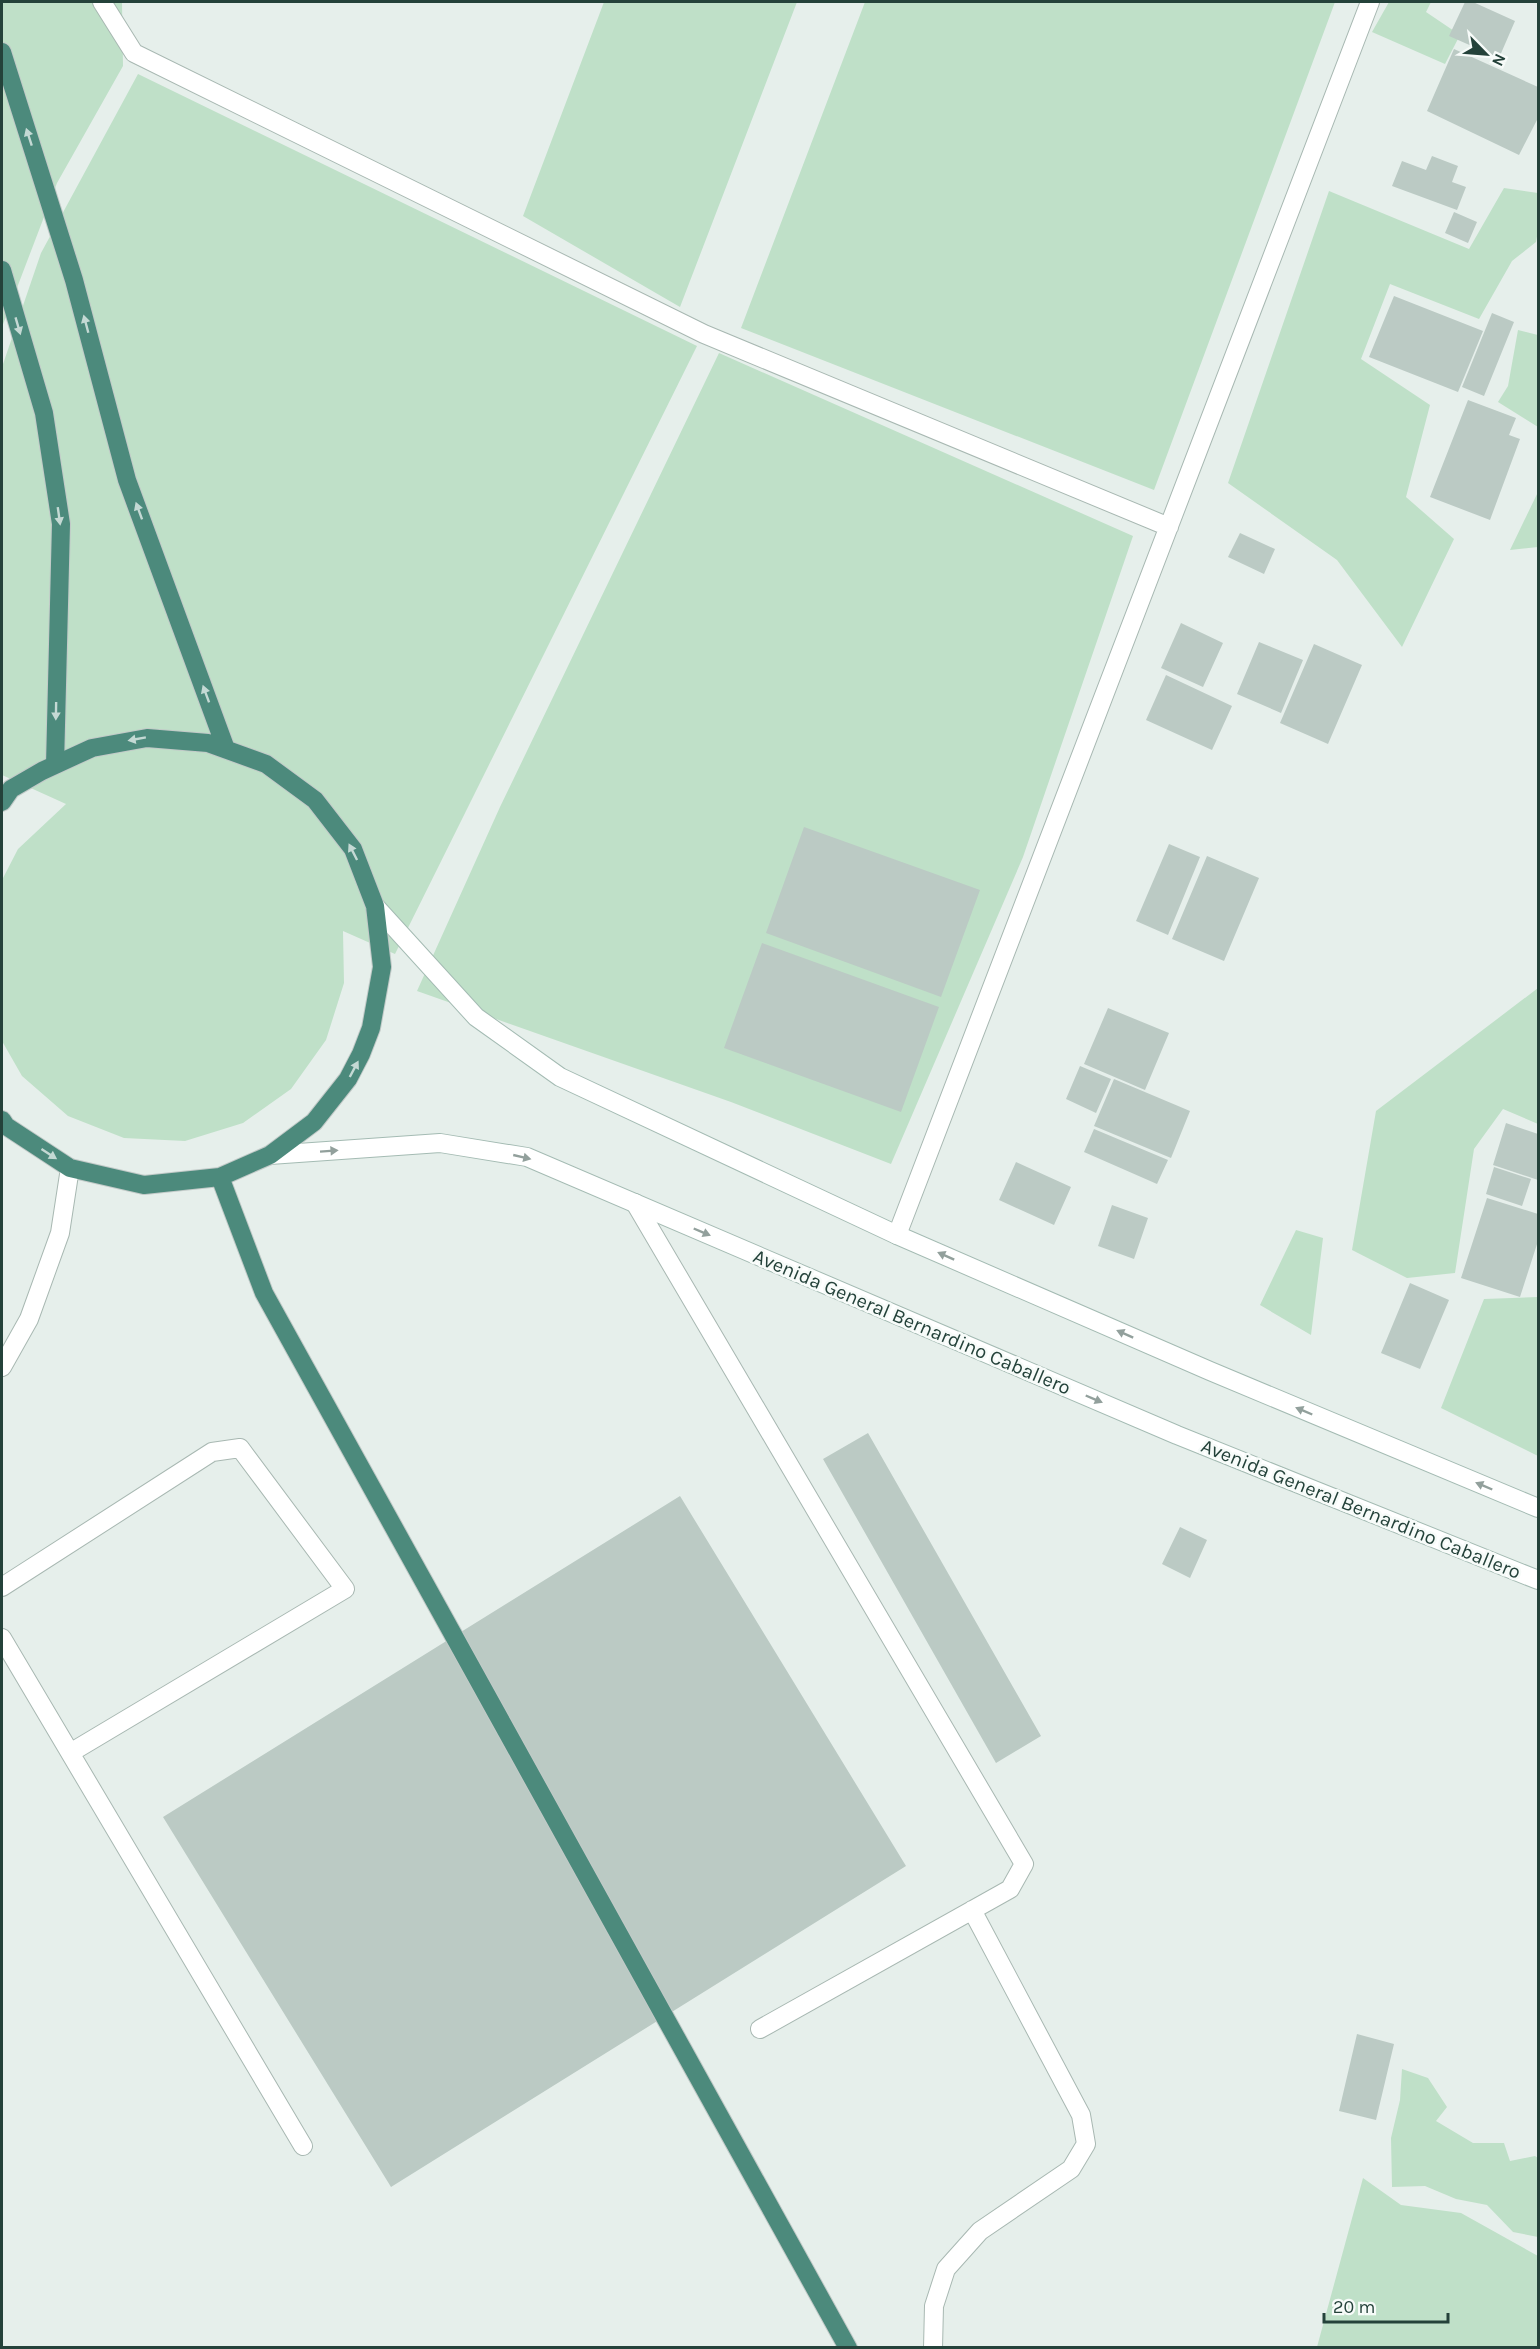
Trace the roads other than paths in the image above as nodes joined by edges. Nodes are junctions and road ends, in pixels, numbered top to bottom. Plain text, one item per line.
1 (103, 2) edge
2 (1370, 2) edge
3 (2, 52) edge
4 (2, 270) edge
5 (1169, 527) junction
6 (226, 749) junction
7 (55, 765) junction
8 (2, 802) edge
9 (375, 906) junction
10 (2, 1120) edge
11 (270, 1155) junction
12 (70, 1168) junction
13 (220, 1177) junction
14 (635, 1203) junction
15 (897, 1234) junction
16 (2, 1367) edge
17 (1539, 1508) edge
18 (1539, 1580) edge
19 (2, 1587) edge
20 (2, 1638) edge
21 (70, 1753) junction
22 (972, 1910) junction
23 (760, 2029) dead end
24 (303, 2146) dead end
25 (848, 2348) edge
26 (933, 2348) edge

1 - 5 main road
2 - 5 main road
6 -> 3 highway
4 -> 7 highway
5 - 15 main road
6 -> 7 highway
9 -> 6 highway
7 - 8 highway
11 -> 9 highway
9 - 15 main road
10 -> 12 highway
11 - 13 highway
11 -> 14 main road, Avenida General Bernardino Caballero
12 - 13 highway
12 - 16 main road
13 - 25 highway
14 -> 18 main road, Avenida General Bernardino Caballero
14 - 22 main road
17 -> 15 main road
19 - 21 main road
20 - 21 main road
21 - 24 main road
22 - 23 main road
22 - 26 main road

